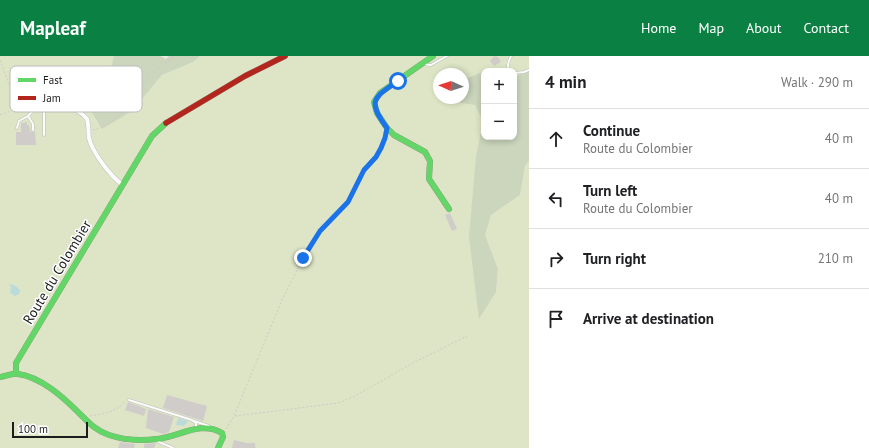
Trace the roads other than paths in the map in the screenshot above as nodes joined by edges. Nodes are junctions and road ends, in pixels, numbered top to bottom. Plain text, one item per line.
1 (285, 56) edge
2 (433, 56) edge
3 (447, 56) edge
4 (511, 56) edge
5 (424, 63) junction
6 (508, 68) edge
7 (529, 70) edge
8 (517, 73) edge
9 (32, 112) edge
10 (43, 112) edge
11 (80, 112) edge
12 (28, 116) junction
13 (17, 128) dead end
14 (33, 130) dead end
15 (44, 135) dead end
16 (123, 185) junction
17 (449, 209) dead end
18 (16, 374) junction
19 (0, 377) edge
20 (129, 400) road end
21 (192, 420) junction
22 (214, 428) junction
23 (195, 430) junction
24 (157, 439) junction
25 (173, 448) edge
26 (218, 448) edge

1 - 16 street, Route du Colombier
2 - 5 street
3 - 5 lane
4 - 6 lane
5 - 17 street
7 - 8 lane
9 - 12 lane
10 - 15 lane
11 - 16 street
12 - 13 lane
12 - 14 lane
16 - 18 street, Route du Colombier
18 - 19 street
18 - 24 street
20 - 21 lane
21 - 22 lane
21 - 23 lane
22 - 23 street
22 - 26 street
23 - 24 street
24 - 25 lane

